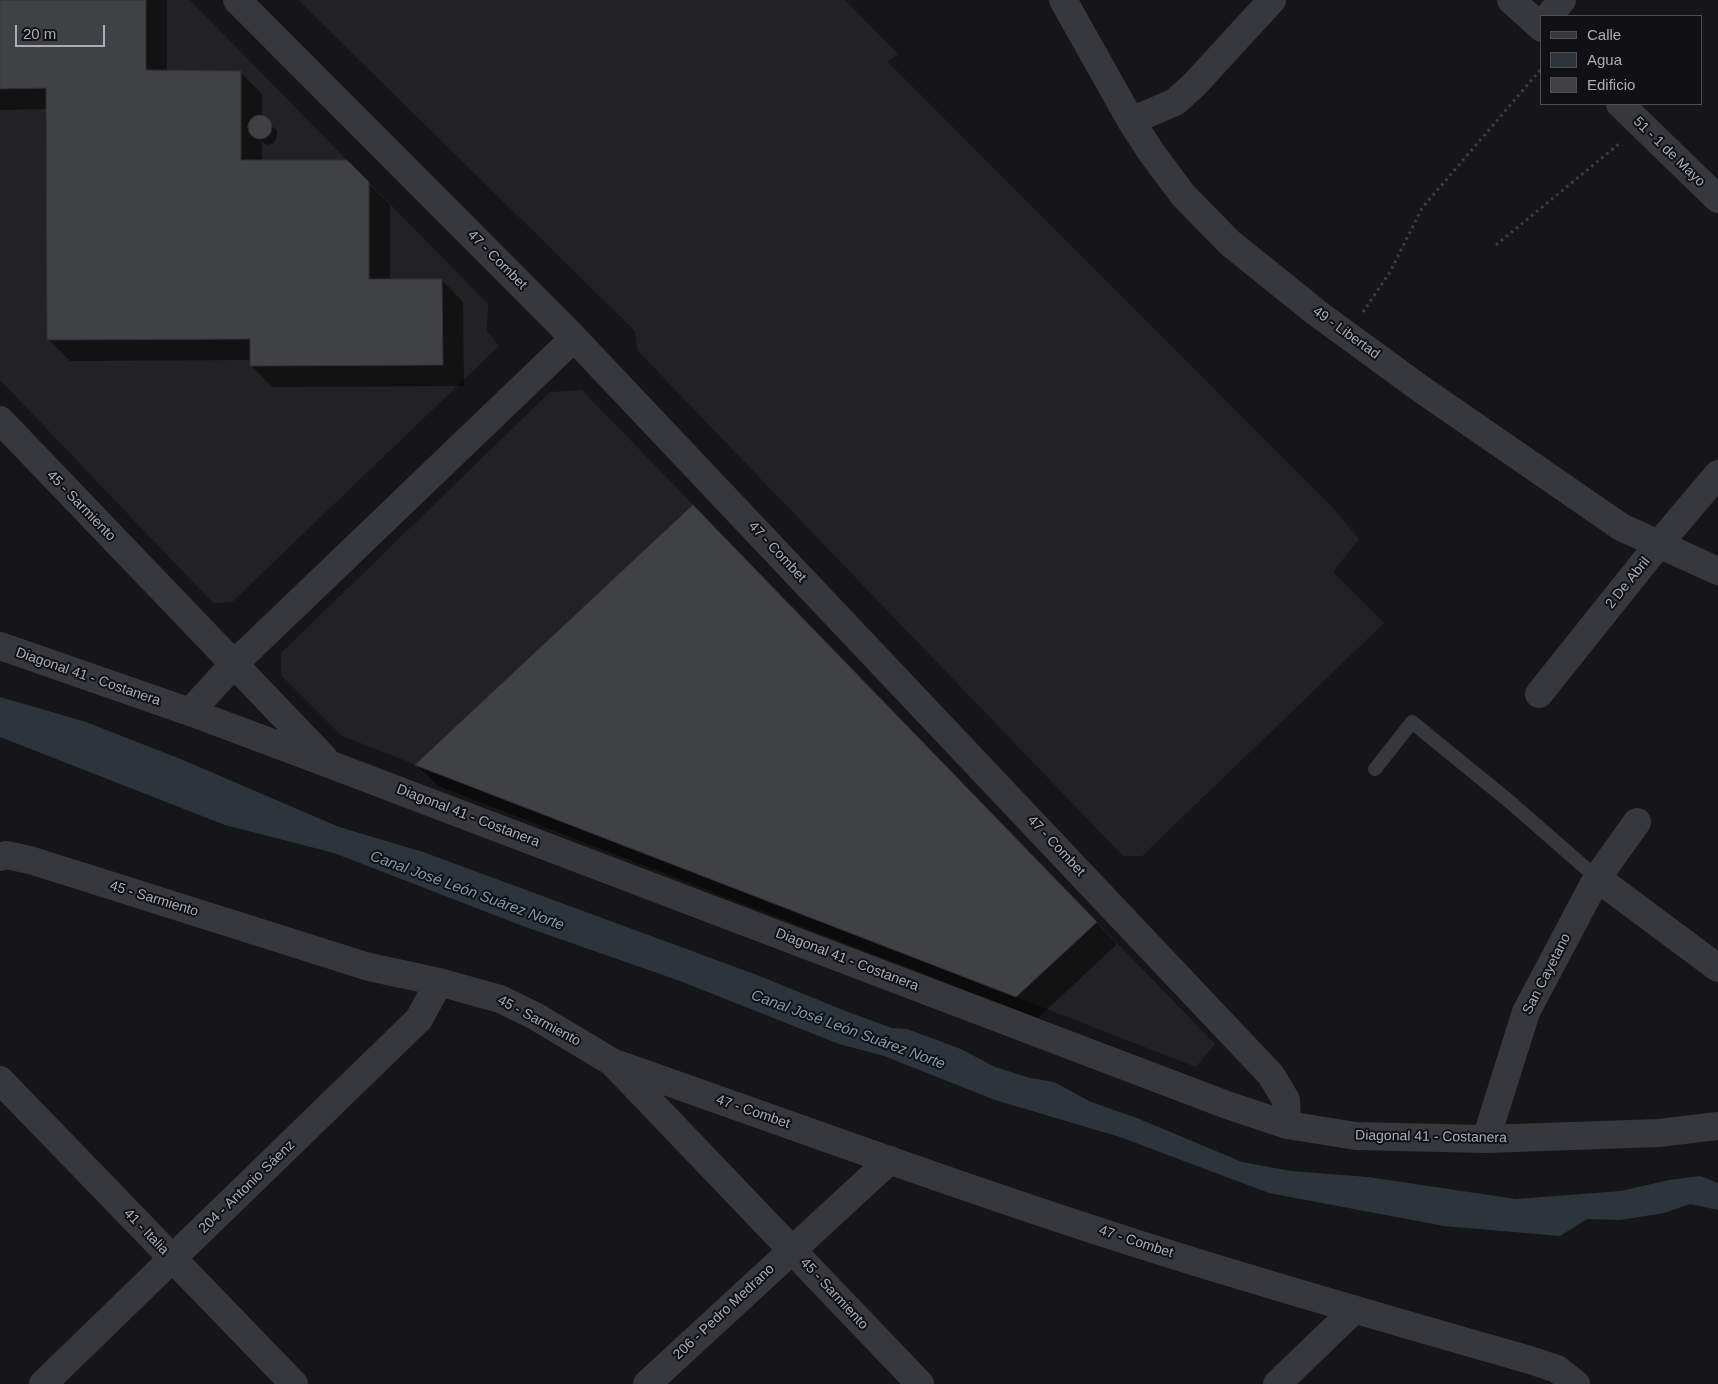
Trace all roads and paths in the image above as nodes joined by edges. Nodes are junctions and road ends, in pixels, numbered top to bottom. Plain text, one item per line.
1 (237, 0) edge
2 (1063, 0) edge
3 (1272, 0) edge
4 (1511, 0) edge
5 (1562, 0) edge
6 (1550, 15) edge
7 (1540, 22) edge
8 (1540, 70) edge
9 (1621, 105) edge
10 (1131, 121) junction
11 (1641, 125) junction
12 (1718, 199) edge
13 (1496, 245) dead end
14 (1347, 334) junction
15 (574, 338) junction
16 (0, 420) edge
17 (1718, 474) edge
18 (1658, 545) junction
19 (1718, 571) edge
20 (0, 646) edge
21 (233, 666) junction
22 (1540, 694) dead end
23 (190, 712) junction
24 (329, 764) junction
25 (1375, 769) dead end
26 (1637, 822) dead end
27 (3, 856) edge
28 (1597, 878) junction
29 (1718, 968) edge
30 (439, 982) junction
31 (612, 1062) junction
32 (0, 1080) edge
33 (1287, 1125) junction
34 (1718, 1126) edge
35 (1486, 1139) junction
36 (890, 1160) junction
37 (792, 1249) junction
38 (172, 1260) junction
39 (1354, 1310) junction
40 (43, 1384) edge
41 (294, 1384) edge
42 (647, 1384) edge
43 (920, 1384) edge
44 (1277, 1384) edge
45 (1576, 1384) edge

1 - 15 street, 47 - Combet
2 - 10 street, 49 - Libertad
3 - 10 street
4 - 7 street
5 - 6 street
8 - 14 path
9 - 11 street, 51 - 1 de Mayo
10 - 14 street, 49 - Libertad
11 - 12 street, 51 - 1 de Mayo
11 - 13 path
14 - 18 street, 49 - Libertad
15 - 21 street
15 - 33 street, 47 - Combet
16 - 21 street, 45 - Sarmiento
17 - 18 street, 2 De Abril
18 - 19 street, 49 - Libertad
18 - 22 street, 2 De Abril
20 - 23 street, Diagonal 41 - Costanera
21 - 23 street
21 - 24 street, 45 - Sarmiento
23 - 24 street, Diagonal 41 - Costanera
24 - 33 street, Diagonal 41 - Costanera
25 - 28 lane
26 - 28 street, San Cayetano
27 - 30 street, 45 - Sarmiento
28 - 29 street
28 - 35 street, San Cayetano
30 - 31 street, 45 - Sarmiento
30 - 38 street, 204 - Antonio Sáenz
31 - 36 street, 47 - Combet
31 - 37 street, 45 - Sarmiento
32 - 38 street, 41 - Italia
33 - 35 street, Diagonal 41 - Costanera
34 - 35 street, Diagonal 41 - Costanera
36 - 37 street, 206 - Pedro Medrano
36 - 39 street, 47 - Combet
37 - 42 street, 206 - Pedro Medrano
37 - 43 street, 45 - Sarmiento
38 - 40 street, 204 - Antonio Sáenz
38 - 41 street, 41 - Italia
39 - 44 street
39 - 45 street, 47 - Combet

